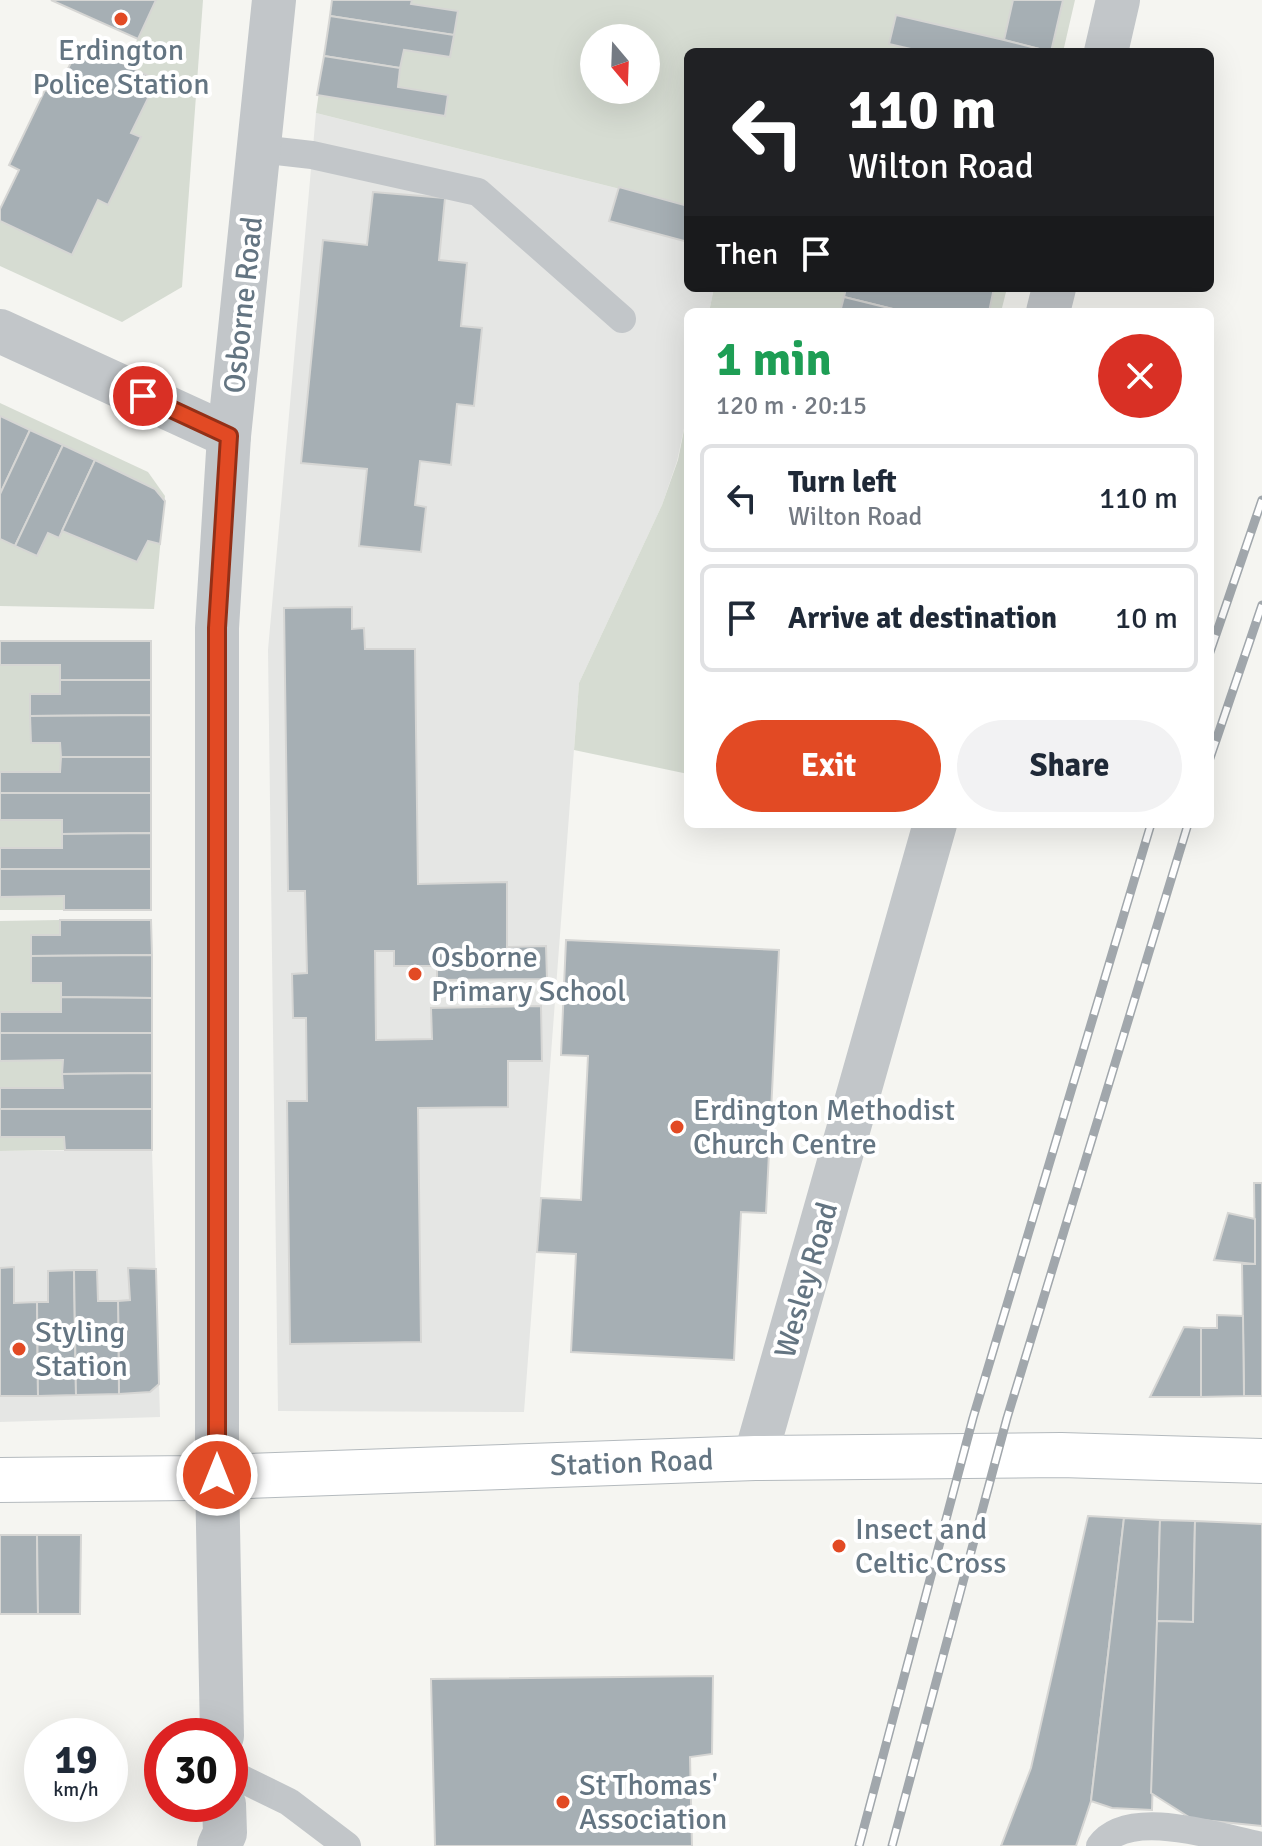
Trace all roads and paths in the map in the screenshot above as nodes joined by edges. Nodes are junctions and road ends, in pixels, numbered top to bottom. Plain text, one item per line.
1 (274, 0) edge
2 (1118, 0) edge
3 (1107, 48) edge
4 (259, 149) junction
5 (622, 319) dead end
6 (0, 331) edge
7 (229, 436) junction
8 (934, 828) edge
9 (755, 1458) junction
10 (1262, 1461) edge
11 (217, 1475) junction
12 (0, 1480) edge
13 (222, 1718) edge
14 (248, 1782) edge
15 (225, 1822) edge
16 (219, 1846) edge
17 (347, 1846) edge
18 (1100, 1846) edge
19 (1262, 1846) edge

1 - 4 street, Osborne Road
2 - 3 street
4 - 5 lane
4 - 7 street, Osborne Road
6 - 7 street
7 - 11 street, Osborne Road
8 - 9 street, Wesley Road
9 - 10 main road, Station Road
9 - 11 main road, Station Road
11 - 12 main road, Station Road
11 - 13 street, Osborne Road
14 - 17 lane
15 - 16 street
18 - 19 lane

